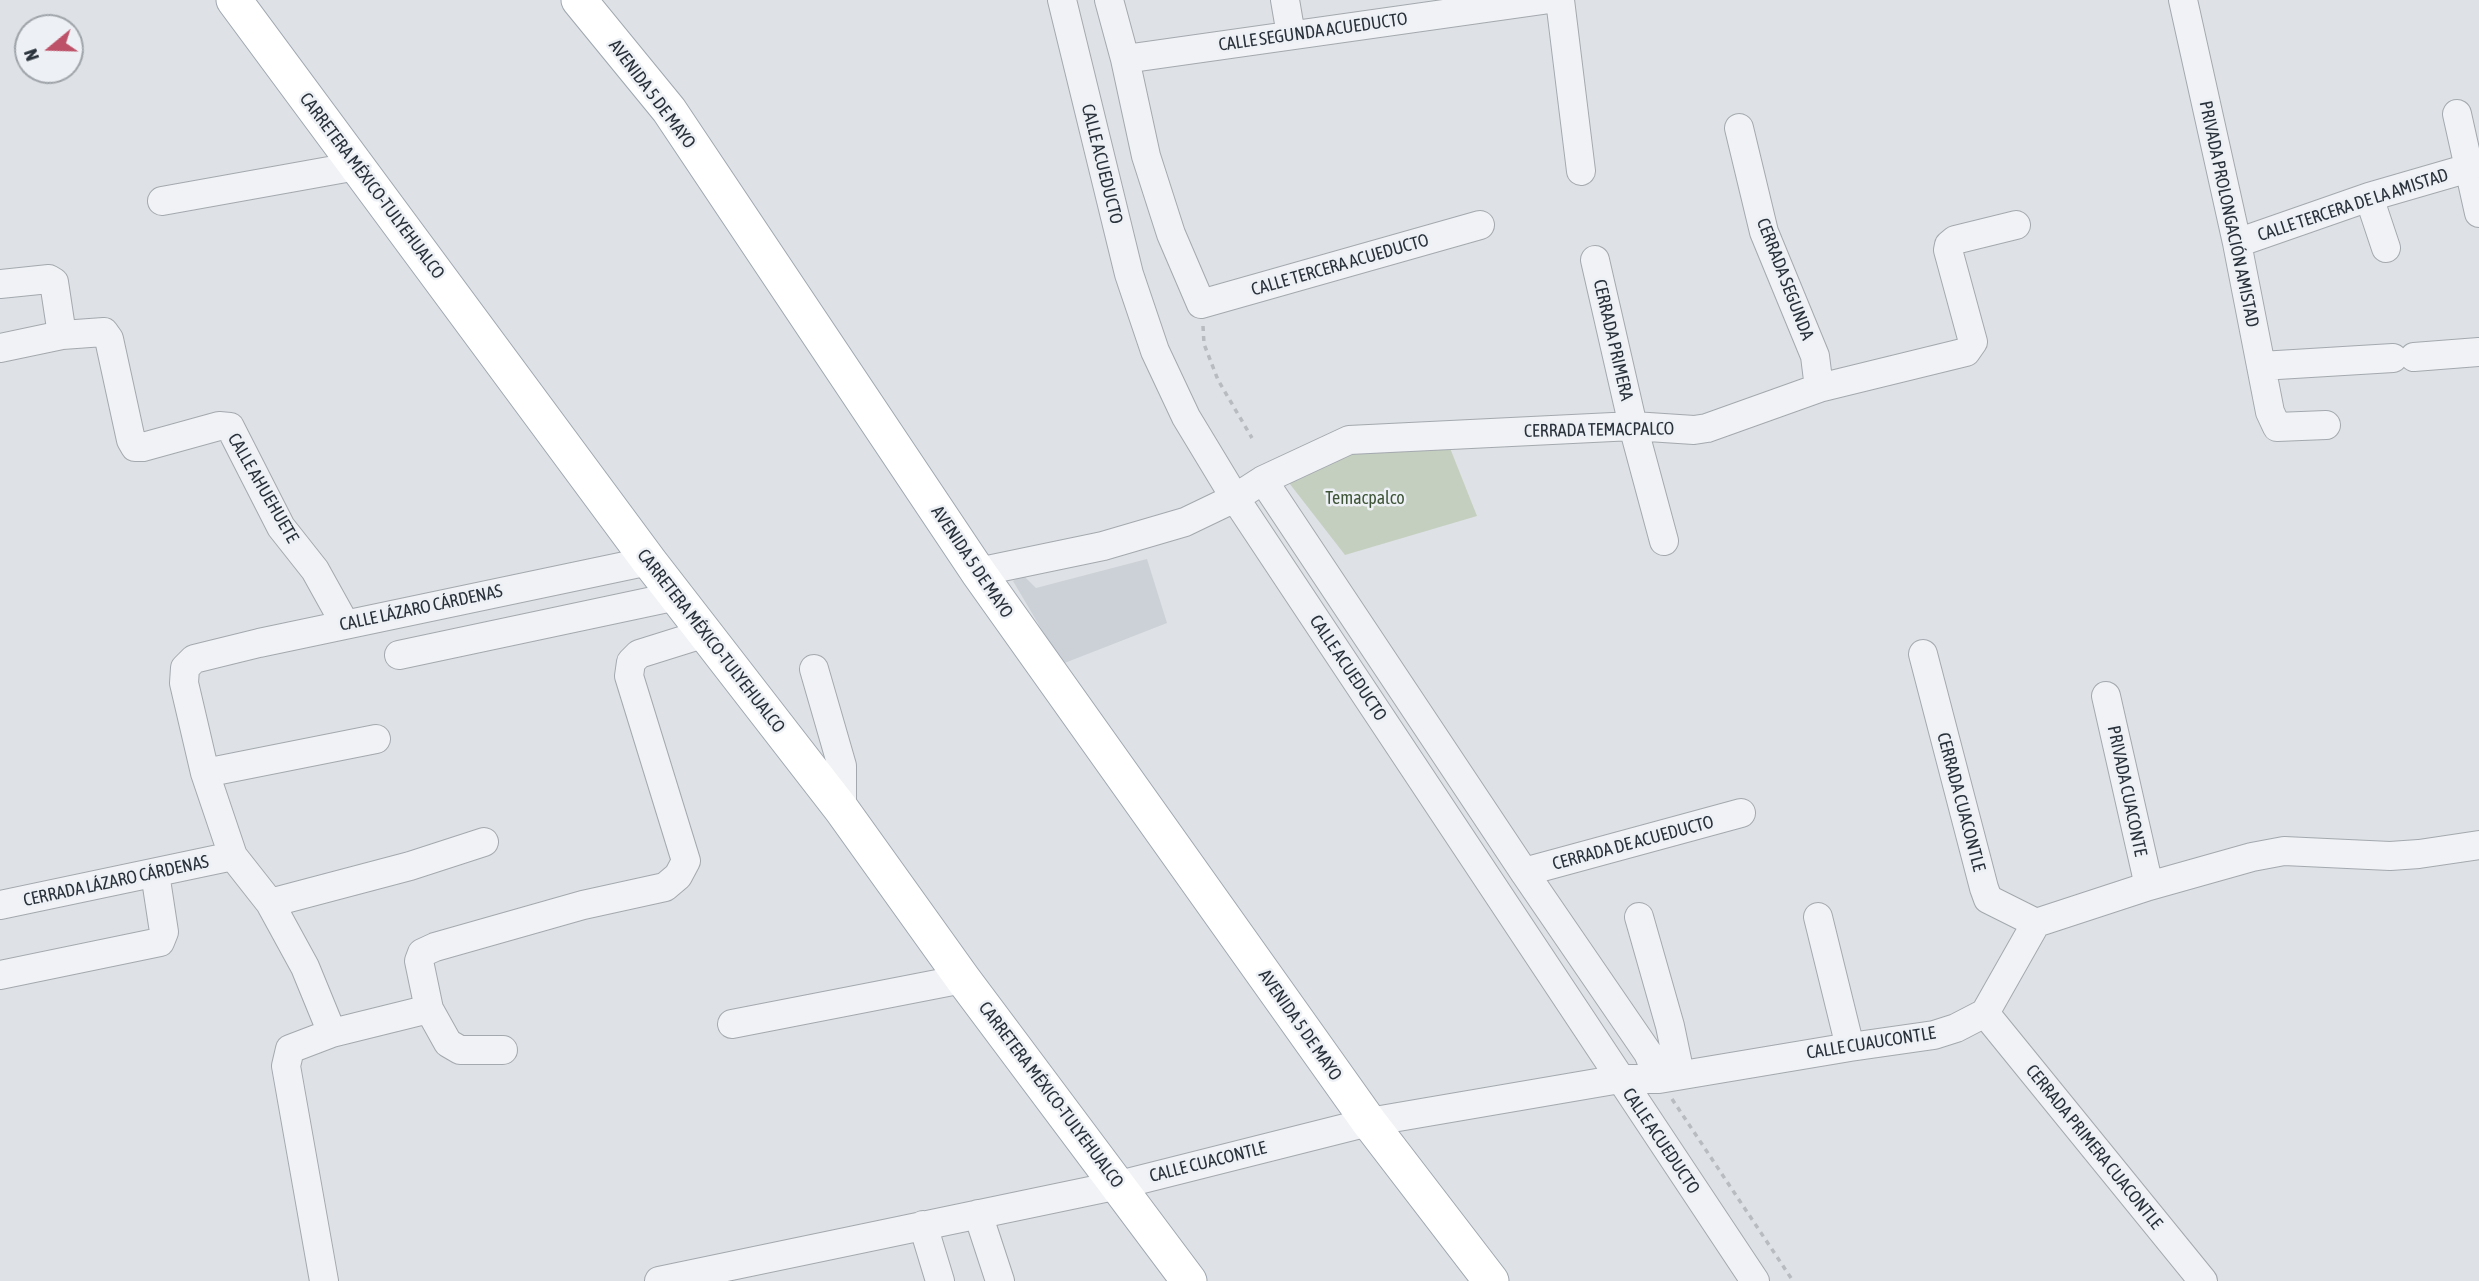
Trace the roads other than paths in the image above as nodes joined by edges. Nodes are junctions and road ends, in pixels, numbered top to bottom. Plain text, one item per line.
1 (234, 0) edge
2 (579, 0) edge
3 (1062, 0) edge
4 (1109, 0) edge
5 (1285, 0) edge
6 (1543, 0) edge
7 (1560, 0) edge
8 (2183, 0) edge
9 (1291, 35) junction
10 (1125, 59) junction
11 (2457, 114) dead end
12 (1739, 128) dead end
13 (357, 166) junction
14 (2469, 168) junction
15 (1581, 171) dead end
16 (2369, 197) junction
17 (162, 201) dead end
18 (2479, 213) edge
19 (1480, 225) dead end
20 (2016, 225) dead end
21 (2237, 243) junction
22 (2386, 248) dead end
23 (1595, 260) dead end
24 (0, 284) edge
25 (62, 335) junction
26 (0, 348) edge
27 (2479, 352) edge
28 (2261, 366) junction
29 (1819, 388) junction
30 (2326, 425) dead end
31 (1633, 426) junction
32 (1263, 480) junction
33 (1235, 498) junction
34 (1664, 541) dead end
35 (649, 561) junction
36 (978, 572) junction
37 (677, 596) junction
38 (345, 624) junction
39 (706, 633) junction
40 (1923, 654) dead end
41 (399, 655) dead end
42 (814, 669) dead end
43 (2106, 696) dead end
44 (376, 739) dead end
45 (205, 773) junction
46 (842, 810) junction
47 (1741, 813) dead end
48 (484, 842) dead end
49 (2479, 845) edge
50 (233, 856) junction
51 (1524, 872) junction
52 (155, 873) junction
53 (2148, 886) junction
54 (270, 903) junction
55 (0, 905) edge
56 (1639, 917) dead end
57 (1818, 918) dead end
58 (2036, 923) junction
59 (0, 975) edge
60 (963, 979) junction
61 (429, 1010) junction
62 (1985, 1013) junction
63 (732, 1024) dead end
64 (332, 1033) junction
65 (1850, 1047) junction
66 (503, 1050) dead end
67 (1670, 1077) junction
68 (1620, 1079) junction
69 (1368, 1122) junction
70 (1119, 1185) junction
71 (978, 1214) junction
72 (923, 1225) junction
73 (324, 1281) edge
74 (659, 1281) edge
75 (940, 1281) edge
76 (1000, 1281) edge
77 (1189, 1281) edge
78 (1491, 1281) edge
79 (1755, 1281) edge
80 (2203, 1281) edge

1 - 13 main road, CARRETERA MÉXICO-TULYEHUALCO
2 - 36 main road, AVENIDA 5 DE MAYO
3 - 33 street, CALLE ACUEDUCTO
4 - 10 street
5 - 9 street
6 - 9 street, CALLE SEGUNDA ACUEDUCTO
7 - 15 street
8 - 21 street, PRIVADA PROLONGACIÓN AMISTAD
9 - 10 street, CALLE SEGUNDA ACUEDUCTO
10 - 19 street, CALLE TERCERA ACUEDUCTO
11 - 14 street, CALLE TERCERA DE LA AMISTAD
12 - 29 street, CERRADA SEGUNDA
13 - 17 street
13 - 35 main road, CARRETERA MÉXICO-TULYEHUALCO
14 - 16 street, CALLE TERCERA DE LA AMISTAD
14 - 18 street, CALLE TERCERA DE LA AMISTAD
16 - 21 street, CALLE TERCERA DE LA AMISTAD
16 - 22 street
20 - 29 street, CERRADA TEMACPALCO
21 - 28 street, PRIVADA PROLONGACIÓN AMISTAD
23 - 31 street, CERRADA PRIMERA
24 - 25 street
25 - 26 street
25 - 38 street, CALLE AHUEHUETE
27 - 28 street
28 - 30 street, PRIVADA PROLONGACIÓN AMISTAD
29 - 31 street, CERRADA TEMACPALCO
31 - 32 street, CERRADA TEMACPALCO
31 - 34 street, CERRADA PRIMERA
32 - 33 street, CERRADA TEMACPALCO
32 - 51 street, CALLE ACUEDUCTO
33 - 36 street, CERRADA TEMACPALCO
33 - 68 street, CALLE ACUEDUCTO
35 - 37 main road, CARRETERA MÉXICO-TULYEHUALCO
35 - 38 street, CALLE LÁZARO CÁRDENAS
36 - 69 main road, AVENIDA 5 DE MAYO
37 - 39 main road, CARRETERA MÉXICO-TULYEHUALCO
37 - 41 street
38 - 45 street, CALLE LÁZARO CÁRDENAS
39 - 46 main road, CARRETERA MÉXICO-TULYEHUALCO
39 - 61 street
40 - 58 street, CERRADA CUACONTLE
42 - 46 street
43 - 53 street, PRIVADA CUACONTE
44 - 45 street
45 - 50 street
46 - 60 main road, CARRETERA MÉXICO-TULYEHUALCO
47 - 51 street, CERRADA DE ACUEDUCTO
48 - 54 street
49 - 53 street
50 - 52 street, CERRADA LÁZARO CÁRDENAS
50 - 54 street
51 - 67 street, CALLE ACUEDUCTO
52 - 55 street, CERRADA LÁZARO CÁRDENAS
52 - 59 street
53 - 58 street
54 - 64 street
56 - 67 street
57 - 65 street
58 - 62 street
60 - 63 street
60 - 70 main road, CARRETERA MÉXICO-TULYEHUALCO
61 - 64 street
61 - 66 street
62 - 65 street, CALLE CUAUCONTLE
62 - 80 street, CERRADA PRIMERA CUACONTLE
64 - 73 street
65 - 67 street, CALLE CUAUCONTLE
67 - 68 street, CALLE CUAUCONTLE
68 - 69 street, CALLE CUAUCONTLE
68 - 79 street, CALLE ACUEDUCTO
69 - 70 street, CALLE CUACONTLE
69 - 78 main road, AVENIDA 5 DE MAYO
70 - 71 street, CALLE CUACONTLE
70 - 77 main road, CARRETERA MÉXICO-TULYEHUALCO
71 - 72 street, CALLE CUACONTLE
71 - 76 street
72 - 74 street, CALLE CUACONTLE
72 - 75 street

